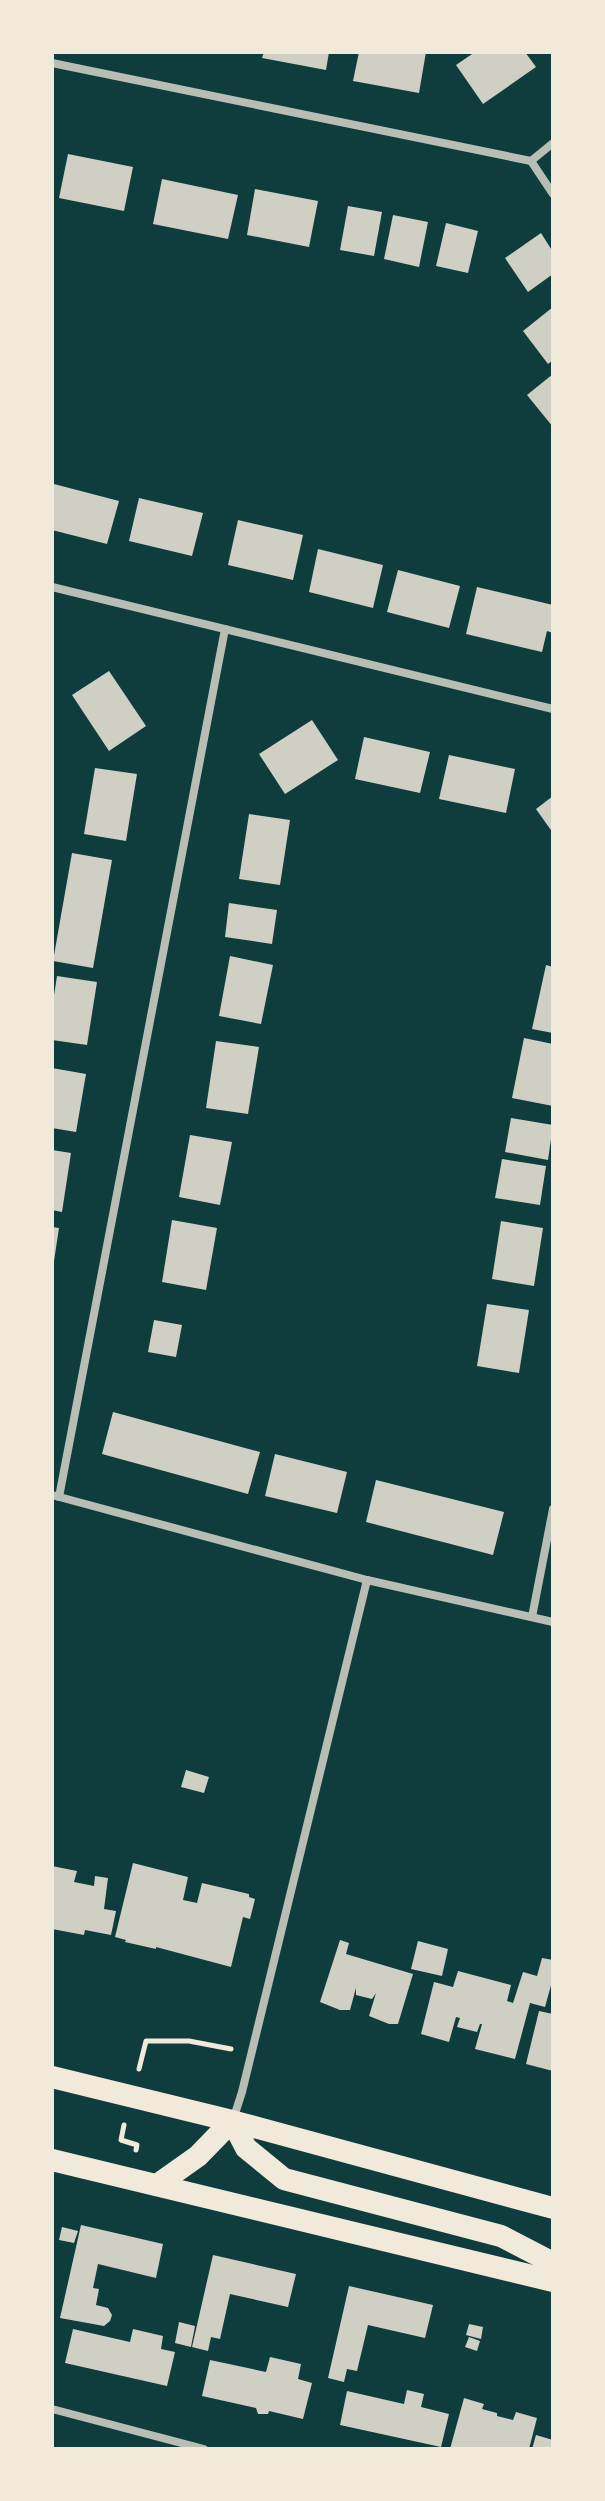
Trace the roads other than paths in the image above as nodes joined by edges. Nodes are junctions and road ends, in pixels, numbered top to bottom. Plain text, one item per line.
1 (52, 63) edge
2 (553, 143) edge
3 (531, 161) junction
4 (553, 194) edge
5 (52, 587) edge
6 (225, 629) junction
7 (553, 709) edge
8 (56, 1496) edge
9 (553, 1509) edge
10 (367, 1580) junction
11 (532, 1617) junction
12 (553, 1622) edge
13 (52, 2077) edge
14 (232, 2121) junction
15 (52, 2160) edge
16 (157, 2185) junction
17 (553, 2208) edge
18 (553, 2263) edge
19 (553, 2281) edge
20 (52, 2409) edge
21 (204, 2449) edge

1 - 3 street
2 - 3 street
3 - 4 street
5 - 6 street
6 - 7 street
6 - 8 street
8 - 10 street
9 - 11 street
10 - 11 street
10 - 14 street
11 - 12 street
13 - 14 highway
14 - 16 highway
14 - 17 highway
14 - 18 highway
15 - 16 highway
16 - 19 highway
20 - 21 street

